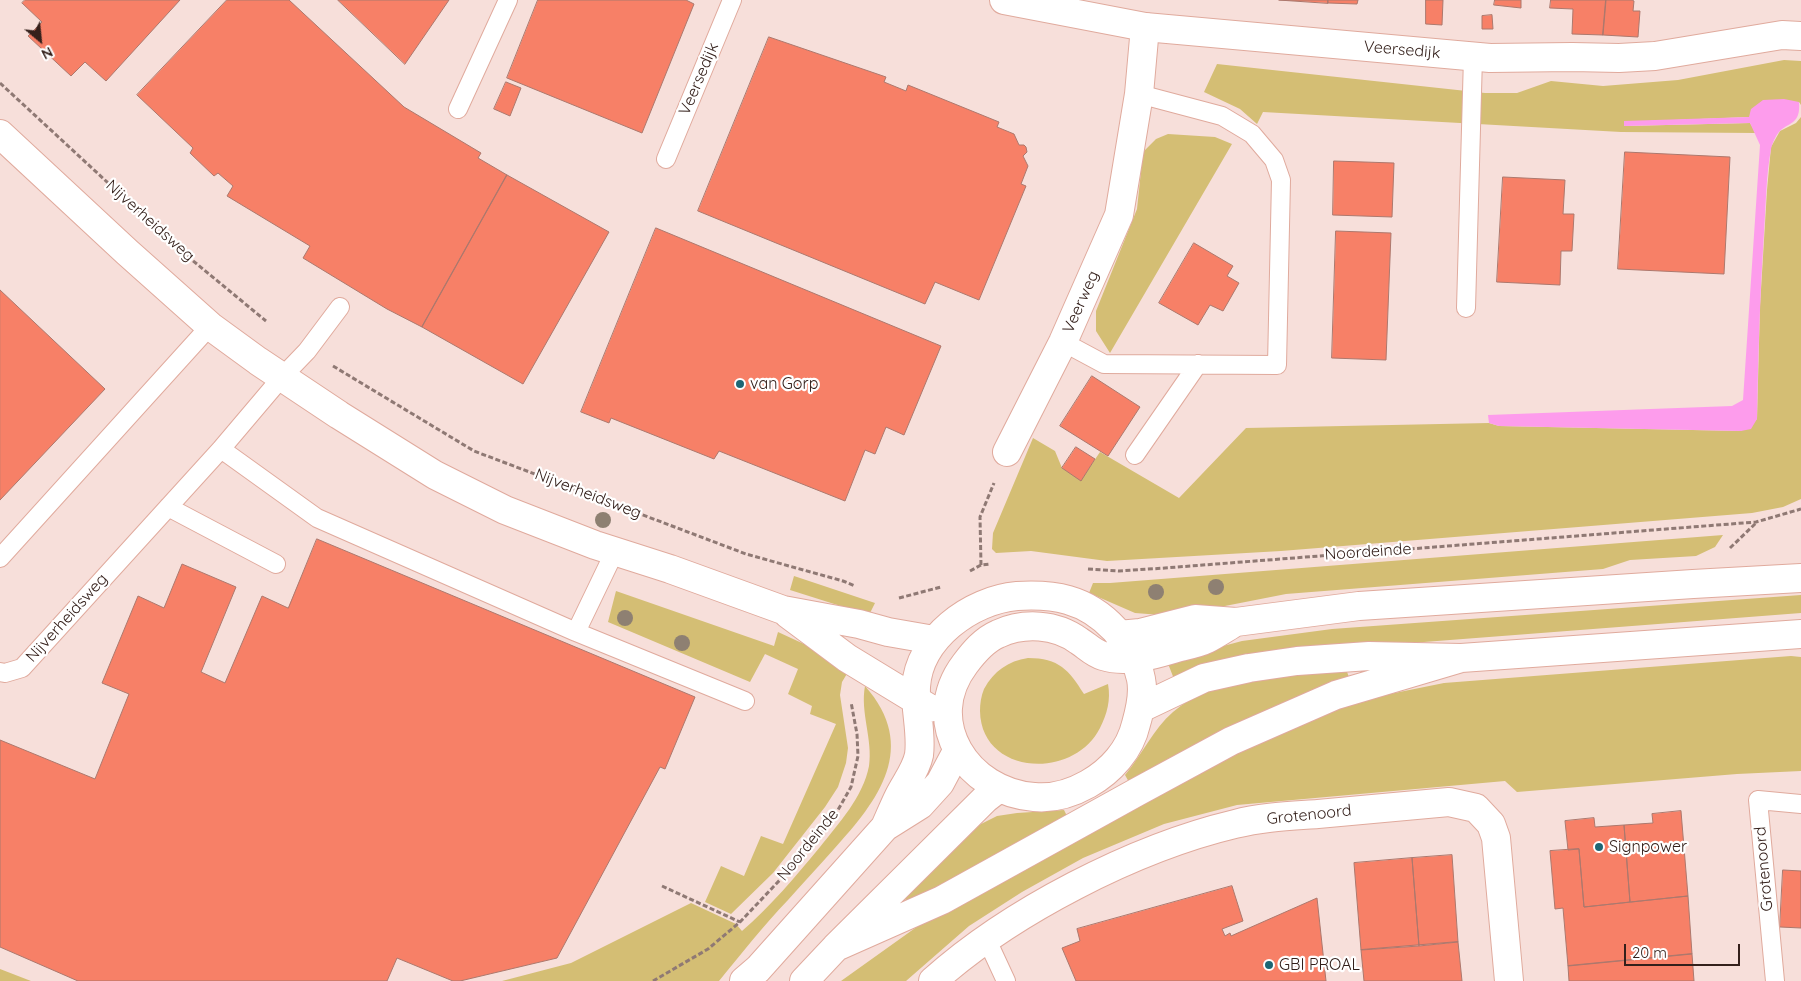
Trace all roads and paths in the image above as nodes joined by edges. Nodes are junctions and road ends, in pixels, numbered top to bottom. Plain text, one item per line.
1 (508, 0) edge
2 (732, 0) edge
3 (1004, 0) edge
4 (1145, 27) junction
5 (1801, 36) edge
6 (1473, 57) junction
7 (0, 83) edge
8 (1139, 94) junction
9 (458, 109) dead end
10 (0, 134) edge
11 (666, 159) dead end
12 (340, 307) dead end
13 (1466, 308) dead end
14 (210, 326) junction
15 (1063, 342) junction
16 (307, 351) junction
17 (1198, 364) junction
18 (282, 377) junction
19 (221, 449) junction
20 (1007, 452) joint
21 (1136, 455) dead end
22 (168, 507) junction
23 (1801, 509) edge
24 (615, 551) junction
25 (0, 558) edge
26 (276, 564) dead end
27 (999, 564) dead end
28 (980, 565) junction
29 (1079, 569) dead end
30 (964, 574) dead end
31 (1801, 578) edge
32 (948, 583) dead end
33 (860, 589) dead end
34 (783, 610) junction
35 (1236, 622) junction
36 (876, 628) junction
37 (576, 632) junction
38 (1801, 634) edge
39 (1119, 635) junction
40 (934, 640) junction
41 (1135, 658) junction
42 (1461, 658) junction
43 (860, 665) junction
44 (0, 672) edge
45 (745, 701) dead end
46 (917, 701) junction
47 (1141, 708) junction
48 (948, 718) junction
49 (957, 751) junction
50 (998, 789) junction
51 (1801, 804) edge
52 (885, 827) junction
53 (662, 886) dead end
54 (740, 922) junction
55 (988, 940) junction
56 (836, 947) junction
57 (653, 981) edge
58 (744, 981) edge
59 (804, 981) edge
60 (933, 981) edge
61 (1006, 981) edge
62 (1509, 981) edge
63 (1775, 981) edge

1 - 9 lane
2 - 11 lane, Veersedijk
3 - 4 main road, Veersedijk
4 - 6 main road, Veersedijk
4 - 8 main road, Veerweg
5 - 6 main road, Veersedijk
6 - 13 lane
7 - 16 path, Nijverheidsweg
8 - 15 main road, Veerweg
8 - 17 lane
10 - 14 main road
12 - 16 lane, Nijverheidsweg
14 - 18 main road
14 - 25 lane
15 - 17 lane
15 - 20 main road, Veerweg
16 - 18 lane, Nijverheidsweg
16 - 33 path, Nijverheidsweg
17 - 21 lane
18 - 19 lane, Nijverheidsweg
18 - 24 main road
19 - 22 lane, Nijverheidsweg
19 - 37 lane
20 - 28 path
22 - 26 lane
22 - 44 lane, Nijverheidsweg
23 - 29 path, Noordeinde
24 - 34 main road
24 - 37 lane
27 - 28 path
28 - 30 path
31 - 35 main road
32 - 36 path
34 - 36 main road
34 - 43 main road
35 - 39 main road
35 - 41 main road
36 - 40 main road
37 - 45 lane
38 - 42 main road
39 - 40 main road
39 - 41 main road
40 - 46 main road
41 - 47 main road
41 - 48 main road
42 - 47 main road
42 - 56 main road
43 - 46 main road
43 - 54 path, Noordeinde
46 - 48 main road
46 - 52 main road
47 - 50 main road
48 - 49 main road
49 - 50 main road
49 - 52 main road
50 - 56 main road
51 - 63 lane, Grotenoord
52 - 58 main road
53 - 54 path
54 - 57 path, Noordeinde
55 - 60 main road, Grotenoord
55 - 61 lane
55 - 62 main road, Grotenoord
56 - 59 main road

